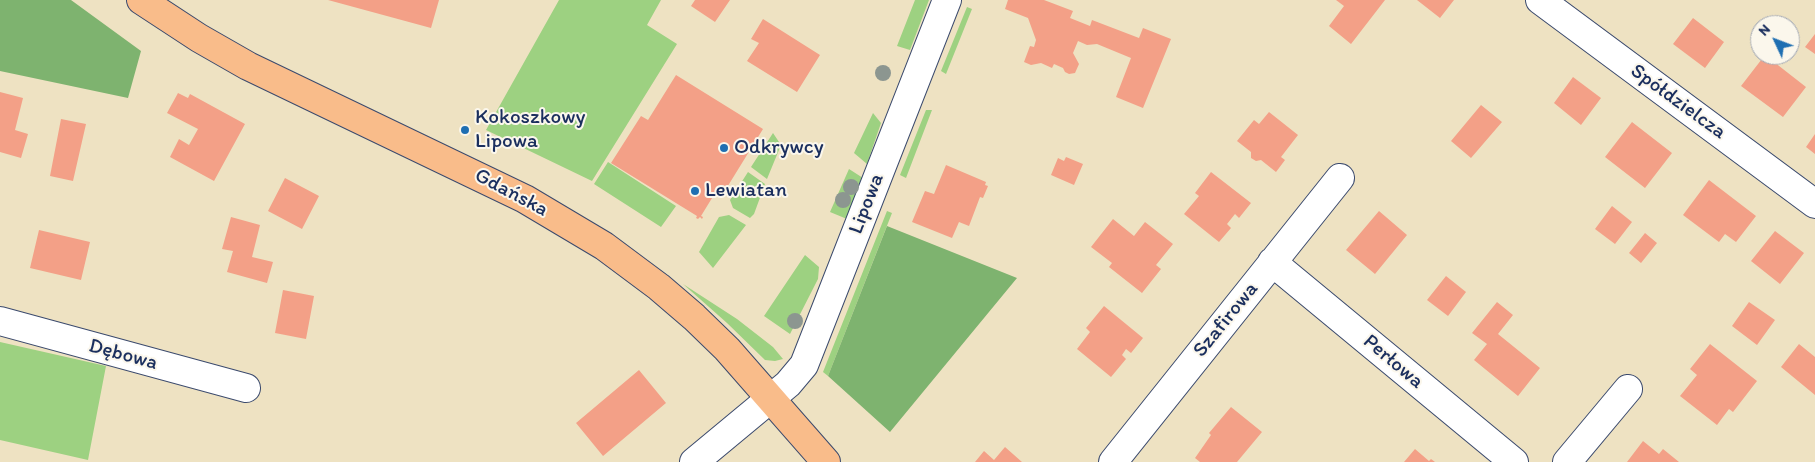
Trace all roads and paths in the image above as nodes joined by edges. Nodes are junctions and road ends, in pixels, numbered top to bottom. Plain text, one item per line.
1 (141, 0) edge
2 (947, 0) edge
3 (1540, 0) edge
4 (1340, 178) dead end
5 (1815, 204) edge
6 (1272, 262) junction
7 (0, 321) edge
8 (246, 388) dead end
9 (1628, 389) dead end
10 (771, 398) junction
11 (694, 462) edge
12 (826, 462) edge
13 (1113, 462) edge
14 (1514, 462) edge
15 (1567, 462) edge

1 - 10 main road, Gdańska
2 - 10 street, Lipowa
3 - 5 street, Spółdzielcza
4 - 6 street, Szafirowa
6 - 13 street, Szafirowa
6 - 14 street, Perłowa
7 - 8 street, Dębowa
9 - 15 street
10 - 11 street, Lipowa
10 - 12 main road, Gdańska

